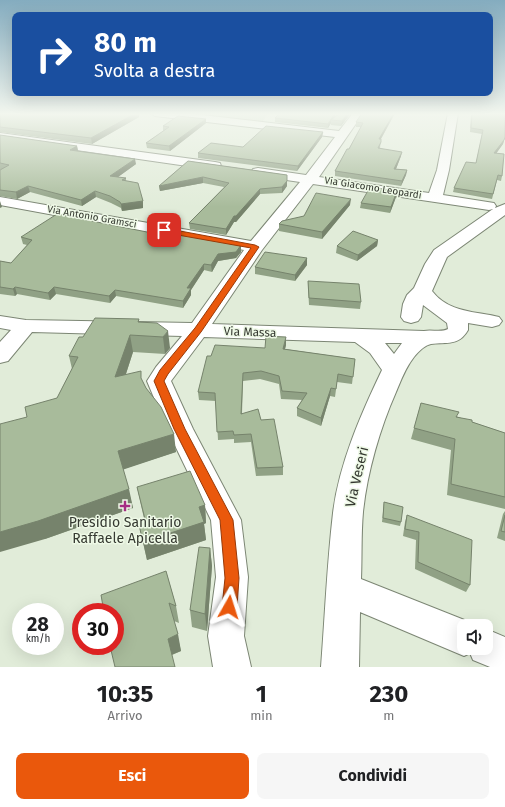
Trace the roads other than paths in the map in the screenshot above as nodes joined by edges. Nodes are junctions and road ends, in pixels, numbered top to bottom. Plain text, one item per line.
1 (59, 144) edge
2 (336, 144) edge
3 (448, 144) edge
4 (226, 167) edge
5 (249, 170) edge
6 (311, 178) junction
7 (435, 197) junction
8 (0, 201) edge
9 (497, 207) edge
10 (255, 247) junction
11 (422, 291) junction
12 (443, 312) junction
13 (499, 319) edge
14 (0, 322) edge
15 (408, 325) junction
16 (26, 326) junction
17 (198, 330) junction
18 (457, 332) junction
19 (361, 336) junction
20 (430, 336) junction
21 (0, 356) edge
22 (394, 370) junction
23 (345, 589) junction
24 (457, 635) edge
25 (493, 650) edge
26 (505, 654) edge
27 (232, 667) edge
28 (340, 667) edge

1 - 4 street
2 - 6 street
3 - 7 street, Via Giacomo Leopardi
5 - 6 street, Via Giacomo Leopardi
6 - 7 street, Via Giacomo Leopardi
6 - 10 street
7 - 9 street, Via Giacomo Leopardi
8 - 10 street, Via Antonio Gramsci
9 - 11 street
10 - 17 street
11 - 12 street
11 - 15 street, Via Veseri
12 - 13 street
12 - 15 street
12 - 18 street
13 - 18 street, Via Massa
14 - 16 street, Via Massa
15 - 19 street, Via Massa
15 - 20 street, Via Massa
15 - 22 street, Via Veseri
16 - 17 street, Via Massa
16 - 21 street
17 - 19 street, Via Massa
17 - 27 street
18 - 20 street, Via Massa
19 - 22 street
20 - 22 street, Via Veseri
22 - 23 street, Via Veseri
23 - 24 street
23 - 28 street, Via Veseri
25 - 26 street

